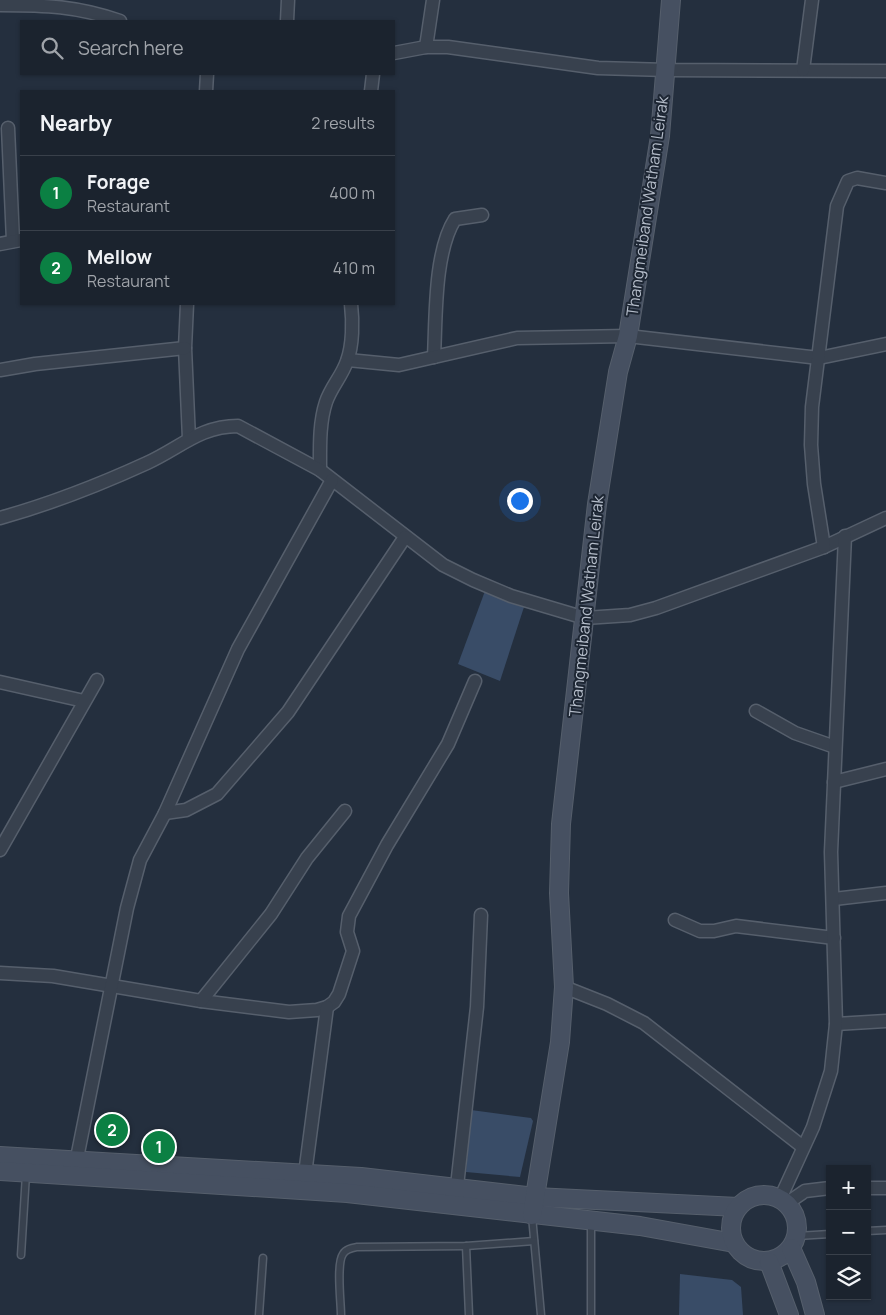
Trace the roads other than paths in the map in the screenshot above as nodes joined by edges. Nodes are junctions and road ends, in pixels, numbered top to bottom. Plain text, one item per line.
1 (288, 0) edge
2 (433, 0) edge
3 (671, 0) edge
4 (812, 0) edge
5 (0, 5) edge
6 (117, 20) edge
7 (287, 20) edge
8 (426, 47) junction
9 (395, 54) edge
10 (667, 70) junction
11 (803, 70) junction
12 (886, 71) edge
13 (207, 75) edge
14 (373, 75) edge
15 (206, 90) edge
16 (371, 90) edge
17 (8, 128) dead end
18 (886, 183) edge
19 (482, 215) dead end
20 (17, 241) edge
21 (0, 244) edge
22 (188, 305) edge
23 (351, 305) edge
24 (628, 336) junction
25 (886, 344) edge
26 (185, 348) junction
27 (434, 357) junction
28 (819, 358) junction
29 (348, 360) junction
30 (0, 370) edge
31 (189, 440) junction
32 (320, 470) junction
33 (332, 480) junction
34 (0, 518) edge
35 (886, 518) edge
36 (846, 536) junction
37 (405, 537) junction
38 (824, 547) junction
39 (585, 618) junction
40 (97, 680) dead end
41 (475, 681) dead end
42 (0, 682) edge
43 (84, 701) junction
44 (756, 711) dead end
45 (835, 748) junction
46 (886, 770) edge
47 (834, 782) junction
48 (345, 811) dead end
49 (165, 813) junction
50 (0, 850) edge
51 (886, 893) edge
52 (834, 899) junction
53 (481, 914) dead end
54 (675, 920) dead end
55 (834, 938) junction
56 (0, 973) edge
57 (113, 986) junction
58 (564, 987) junction
59 (201, 1001) junction
60 (327, 1007) junction
61 (886, 1021) edge
62 (836, 1024) junction
63 (803, 1147) junction
64 (0, 1156) edge
65 (75, 1169) junction
66 (0, 1171) edge
67 (26, 1172) junction
68 (305, 1174) junction
69 (457, 1187) junction
70 (826, 1188) edge
71 (871, 1188) edge
72 (886, 1188) edge
73 (783, 1201) junction
74 (455, 1205) junction
75 (534, 1206) junction
76 (738, 1208) junction
77 (591, 1221) junction
78 (886, 1230) edge
79 (871, 1231) edge
80 (826, 1235) edge
81 (534, 1241) junction
82 (794, 1242) junction
83 (734, 1243) junction
84 (466, 1246) junction
85 (21, 1255) dead end
86 (263, 1258) dead end
87 (769, 1262) junction
88 (260, 1315) edge
89 (341, 1315) edge
90 (469, 1315) edge
91 (541, 1315) edge
92 (591, 1315) edge
93 (789, 1315) edge
94 (815, 1315) edge

1 - 7 street
2 - 8 street
3 - 10 main road, Thangmeiband Watham Leirak
4 - 11 street
5 - 6 street
8 - 9 street
8 - 10 street
10 - 11 street
10 - 24 main road, Thangmeiband Watham Leirak
11 - 12 street
13 - 15 street
14 - 16 street
17 - 20 street
18 - 28 street
19 - 27 street
20 - 21 street
22 - 26 street
23 - 29 street
24 - 27 street
24 - 28 street
24 - 39 main road, Thangmeiband Watham Leirak
25 - 28 street
26 - 30 street
26 - 31 street
27 - 29 street
28 - 38 street
29 - 32 street
31 - 32 street
31 - 34 street
32 - 33 street
33 - 37 street
33 - 49 street
35 - 36 street
36 - 38 street
36 - 45 street
37 - 39 street
37 - 49 street
38 - 39 street
39 - 58 main road, Thangmeiband Watham Leirak
40 - 43 street
41 - 60 street
42 - 43 street
43 - 50 street
44 - 45 street
45 - 47 street
46 - 47 street
47 - 52 street
48 - 59 street
49 - 57 street
51 - 52 street
52 - 55 street
53 - 69 street
54 - 55 street
55 - 62 street
56 - 57 street
57 - 59 street
57 - 65 street
58 - 63 street
58 - 75 main road, Thangmeiband Watham Leirak
59 - 60 street
60 - 68 street
61 - 62 street
62 - 63 street
63 - 73 street
64 - 65 main road
65 - 67 main road
65 - 68 main road
65 - 74 main road
66 - 67 main road
67 - 85 lane
68 - 69 main road
69 - 74 street
69 - 75 main road
70 - 73 street
71 - 72 street
73 - 76 main road
73 - 82 main road
74 - 75 main road
75 - 76 main road
75 - 77 main road
75 - 81 lane
76 - 83 main road
77 - 83 main road
77 - 92 lane
78 - 79 lane
80 - 82 lane
81 - 84 lane
81 - 91 lane
82 - 87 main road
82 - 94 main road
83 - 87 main road
84 - 89 lane
84 - 90 lane
86 - 88 lane
87 - 93 main road

